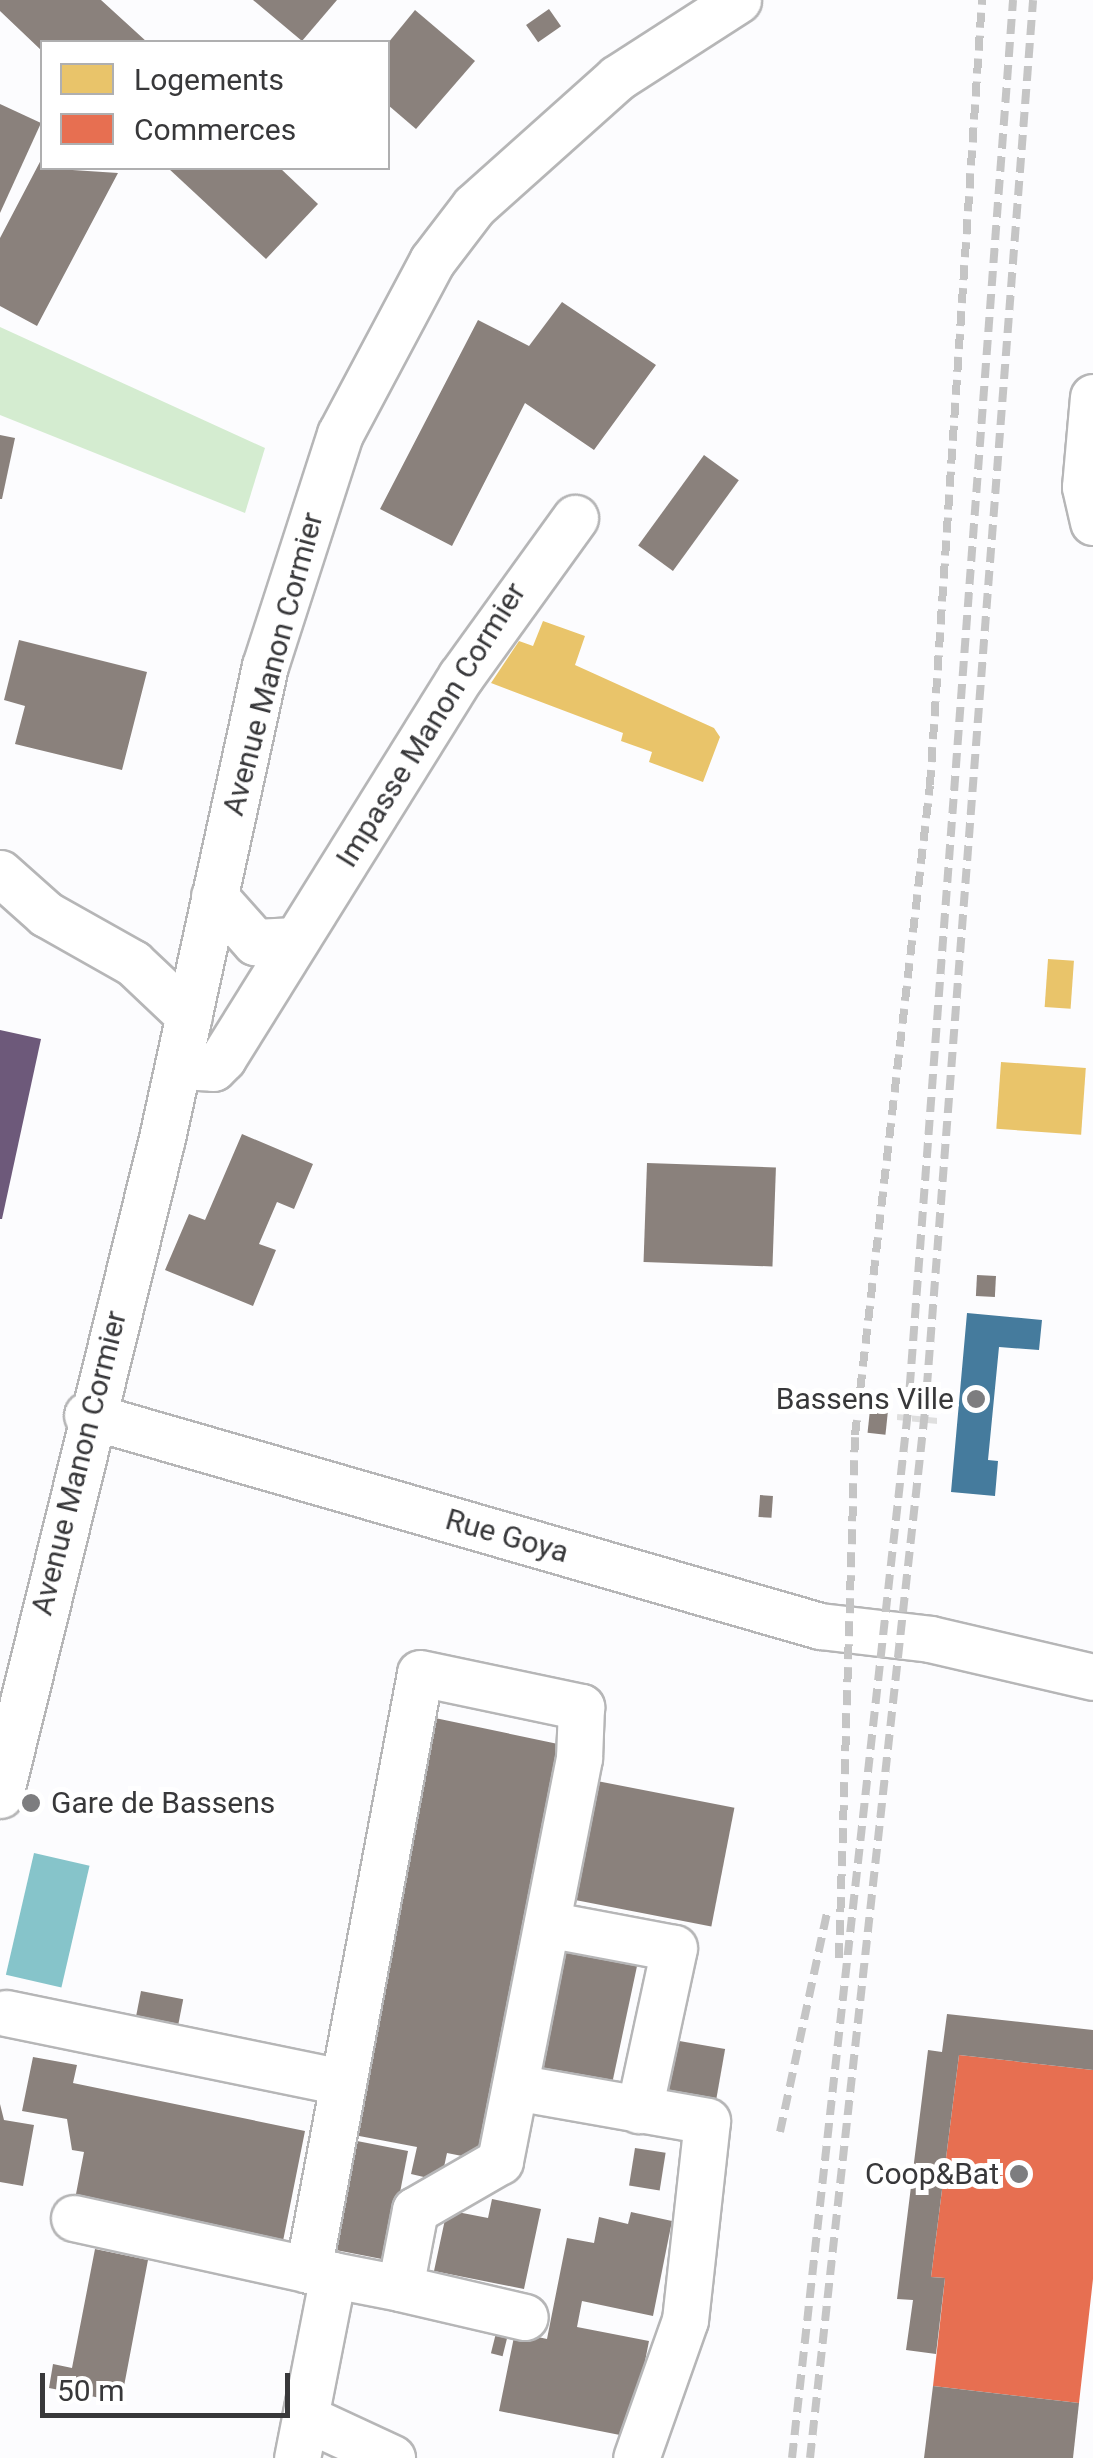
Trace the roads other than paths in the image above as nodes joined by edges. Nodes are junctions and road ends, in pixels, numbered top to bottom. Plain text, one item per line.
1 (738, 0) edge
2 (1093, 396) edge
3 (576, 518) dead end
4 (1093, 522) edge
5 (0, 873) edge
6 (214, 896) junction
7 (296, 940) junction
8 (189, 1016) junction
9 (178, 1066) junction
10 (88, 1416) junction
11 (1093, 1678) edge
12 (0, 1795) edge
13 (546, 1924) junction
14 (6, 2013) dead end
15 (343, 2082) junction
16 (515, 2087) junction
17 (639, 2110) junction
18 (74, 2218) dead end
19 (321, 2272) junction
20 (400, 2288) junction
21 (525, 2317) dead end
22 (302, 2438) edge
23 (392, 2458) edge
24 (636, 2458) edge

1 - 6 street, Avenue Manon Cormier
2 - 4 street
3 - 7 street, Impasse Manon Cormier
5 - 8 street
6 - 7 street
6 - 8 street, Avenue Manon Cormier
7 - 9 street, Impasse Manon Cormier
8 - 9 street, Avenue Manon Cormier
9 - 10 street, Avenue Manon Cormier
10 - 11 street, Rue Goya
10 - 12 street, Avenue Manon Cormier
13 - 15 street
13 - 16 street
13 - 17 street
14 - 15 street
15 - 19 street
16 - 17 street
16 - 20 street
17 - 24 street
18 - 19 street
19 - 20 street
19 - 22 street
20 - 21 street
22 - 23 street

